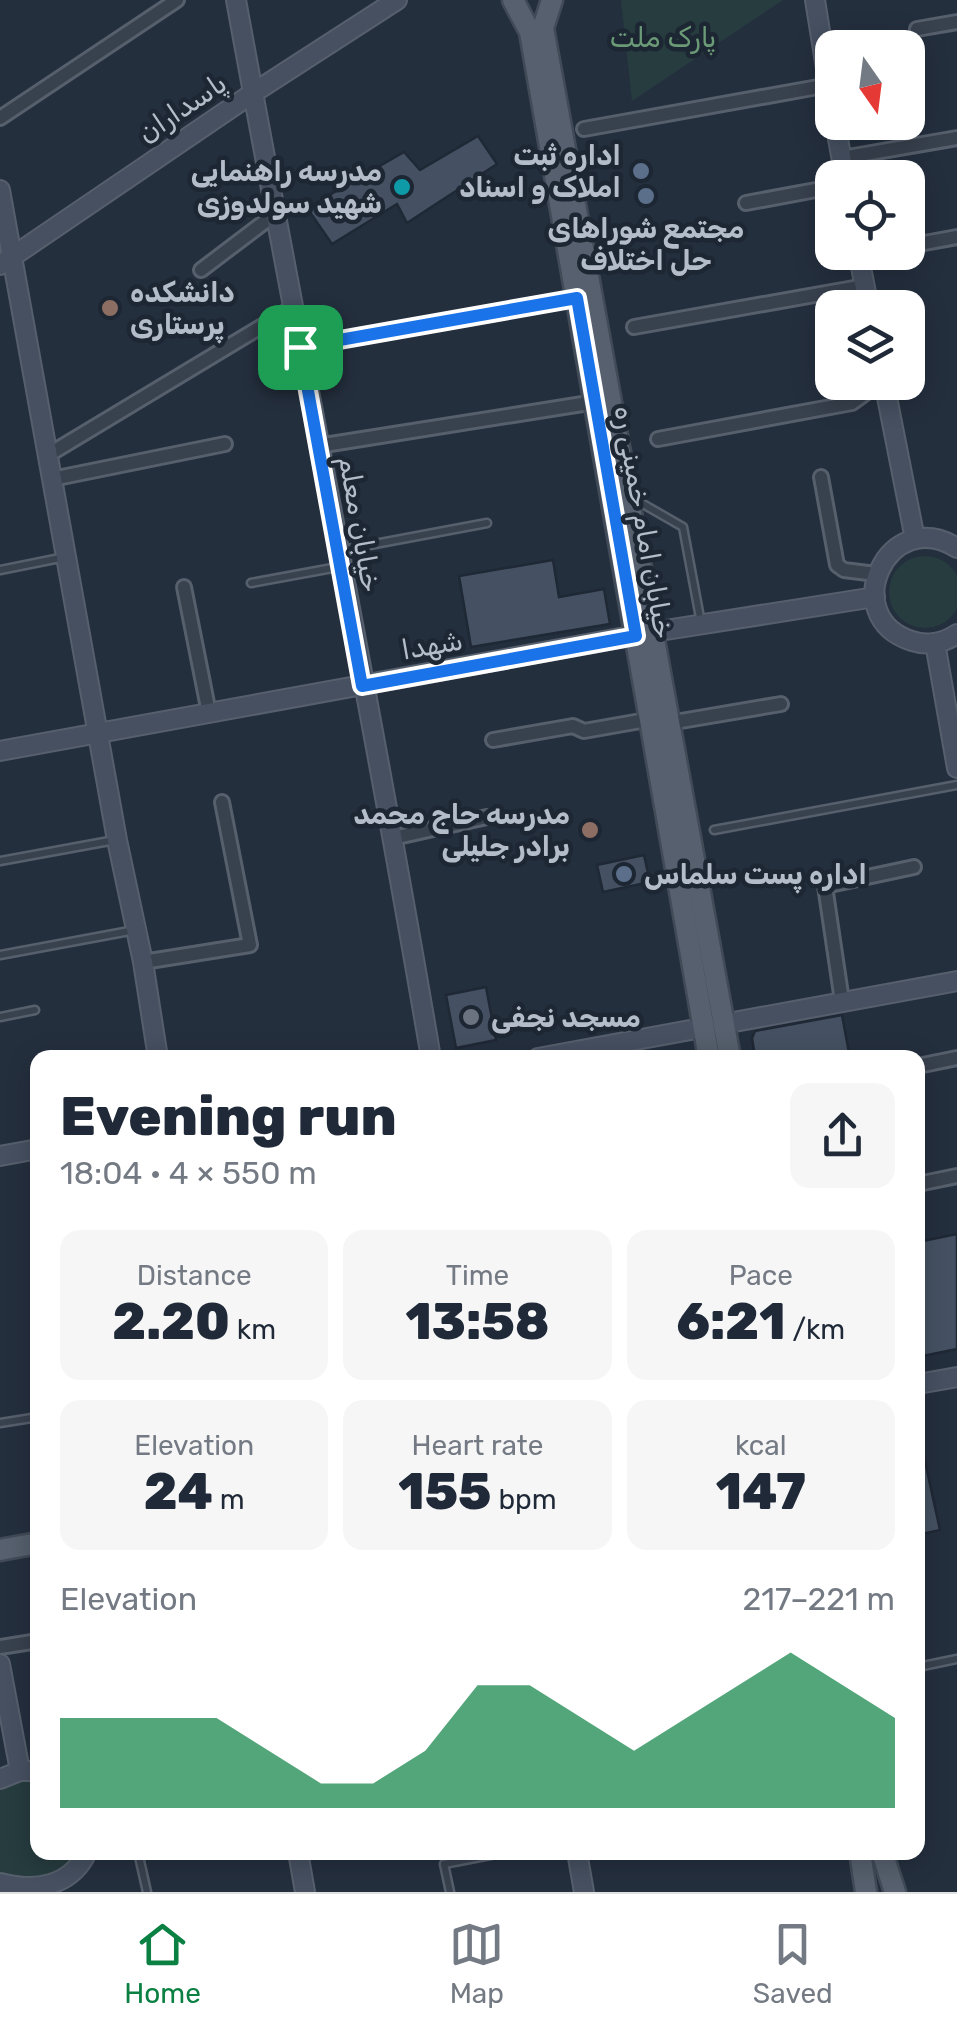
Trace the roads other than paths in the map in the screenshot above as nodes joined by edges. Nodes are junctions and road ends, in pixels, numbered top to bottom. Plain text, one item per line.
1 (177, 0) edge
2 (236, 0) edge
3 (397, 0) edge
4 (513, 0) edge
5 (552, 0) edge
6 (815, 0) edge
7 (957, 22) edge
8 (917, 29) dead end
9 (820, 30) edge
10 (815, 88) edge
11 (252, 92) junction
12 (0, 118) edge
13 (584, 129) dead end
14 (957, 138) edge
15 (874, 160) edge
16 (0, 190) edge
17 (815, 190) edge
18 (746, 203) dead end
19 (275, 214) junction
20 (957, 237) edge
21 (925, 243) edge
22 (6, 260) edge
23 (200, 270) dead end
24 (864, 270) edge
25 (865, 286) junction
26 (866, 290) edge
27 (577, 298) junction
28 (292, 308) junction
29 (634, 327) dead end
30 (300, 347) junction
31 (856, 400) edge
32 (887, 400) edge
33 (595, 402) junction
34 (658, 439) dead end
35 (225, 444) dead end
36 (318, 446) junction
37 (48, 455) junction
38 (820, 476) dead end
39 (52, 478) junction
40 (628, 496) junction
41 (488, 523) dead end
42 (915, 539) junction
43 (957, 548) edge
44 (66, 556) junction
45 (338, 559) junction
46 (0, 570) edge
47 (876, 574) junction
48 (251, 583) dead end
49 (184, 587) dead end
50 (874, 597) junction
51 (701, 625) junction
52 (644, 634) junction
53 (957, 634) edge
54 (936, 643) junction
55 (362, 686) junction
56 (781, 704) dead end
57 (209, 713) junction
58 (660, 721) junction
59 (98, 734) junction
60 (492, 740) dead end
61 (0, 751) edge
62 (957, 768) edge
63 (957, 784) edge
64 (222, 802) dead end
65 (487, 817) dead end
66 (714, 830) dead end
67 (394, 838) junction
68 (117, 840) junction
69 (0, 861) edge
70 (914, 867) dead end
71 (136, 930) junction
72 (0, 955) edge
73 (143, 962) junction
74 (957, 981) edge
75 (842, 1001) junction
76 (35, 1010) dead end
77 (0, 1017) edge
78 (714, 1025) junction
79 (157, 1050) edge
80 (429, 1050) edge
81 (581, 1050) edge
82 (711, 1050) edge
83 (726, 1050) edge
84 (957, 1058) edge
85 (925, 1065) edge
86 (30, 1150) edge
87 (0, 1156) edge
88 (957, 1176) edge
89 (925, 1183) edge
90 (957, 1377) edge
91 (925, 1383) edge
92 (30, 1418) edge
93 (0, 1424) edge
94 (30, 1544) edge
95 (0, 1550) edge
96 (30, 1642) edge
97 (0, 1646) edge
98 (957, 1659) edge
99 (0, 1664) edge
100 (925, 1666) edge
101 (28, 1771) edge
102 (0, 1779) edge
103 (82, 1860) edge
104 (140, 1860) edge
105 (300, 1860) edge
106 (465, 1860) edge
107 (578, 1860) edge
108 (861, 1860) edge
109 (885, 1860) edge
110 (0, 1883) edge
111 (47, 1890) edge
112 (146, 1892) edge
113 (306, 1892) edge
114 (450, 1892) edge
115 (584, 1892) edge
116 (866, 1892) edge
117 (895, 1892) edge

1 - 12 street
2 - 11 street, خیابان معلم
3 - 11 street, پاسداران
4 - 27 main road, خیابان امام خمینی ره
5 - 40 main road, خیابان امام خمینی ره
6 - 9 street
7 - 8 street
10 - 13 street
11 - 19 street, خیابان معلم
11 - 22 street, پاسداران
14 - 15 street
16 - 22 street
17 - 18 street
19 - 23 street
19 - 28 street, خیابان معلم
20 - 21 street
22 - 37 street
24 - 25 street
25 - 26 street
25 - 29 street
27 - 30 lane
27 - 33 main road, خیابان امام خمینی ره
28 - 30 street, خیابان معلم
28 - 37 street
30 - 36 street, خیابان معلم
31 - 34 street
32 - 42 street
33 - 36 street
33 - 52 main road, خیابان امام خمینی ره
35 - 39 street
36 - 45 street, خیابان معلم
37 - 39 street
38 - 47 street
39 - 44 street
40 - 51 lane
40 - 52 main road, خیابان امام خمینی ره
41 - 45 lane
42 - 43 street
42 - 47 street
44 - 46 lane
44 - 59 street
45 - 48 lane
45 - 55 street, خیابان معلم
47 - 50 street
49 - 57 street
50 - 51 street, شهدا
50 - 54 street
51 - 52 street, شهدا
52 - 55 street, شهدا
52 - 58 main road, خیابان امام خمینی ره
53 - 54 street
54 - 62 street
55 - 57 street, شهدا
55 - 67 street, خیابان معلم
56 - 58 street
57 - 59 street, شهدا
58 - 60 street
58 - 78 main road, خیابان امام خمینی ره
59 - 61 street, شهدا
59 - 68 street
63 - 66 lane
64 - 73 street
65 - 67 street
67 - 80 street, خیابان معلم
68 - 69 lane
68 - 71 street
70 - 75 street
71 - 72 lane
71 - 73 street
73 - 79 street
74 - 75 street
75 - 78 street
76 - 77 lane
78 - 81 street
78 - 82 main road, خیابان امام خمینی ره
78 - 83 main road, خیابان امام خمینی ره
84 - 85 street
86 - 87 street
88 - 89 street
90 - 91 street
92 - 93 lane
94 - 95 main road
96 - 97 street
98 - 100 lane
99 - 101 street
101 - 102 street
103 - 111 street
104 - 112 lane
105 - 113 street
106 - 114 lane
107 - 115 street
108 - 116 main road
109 - 117 main road
110 - 111 street

